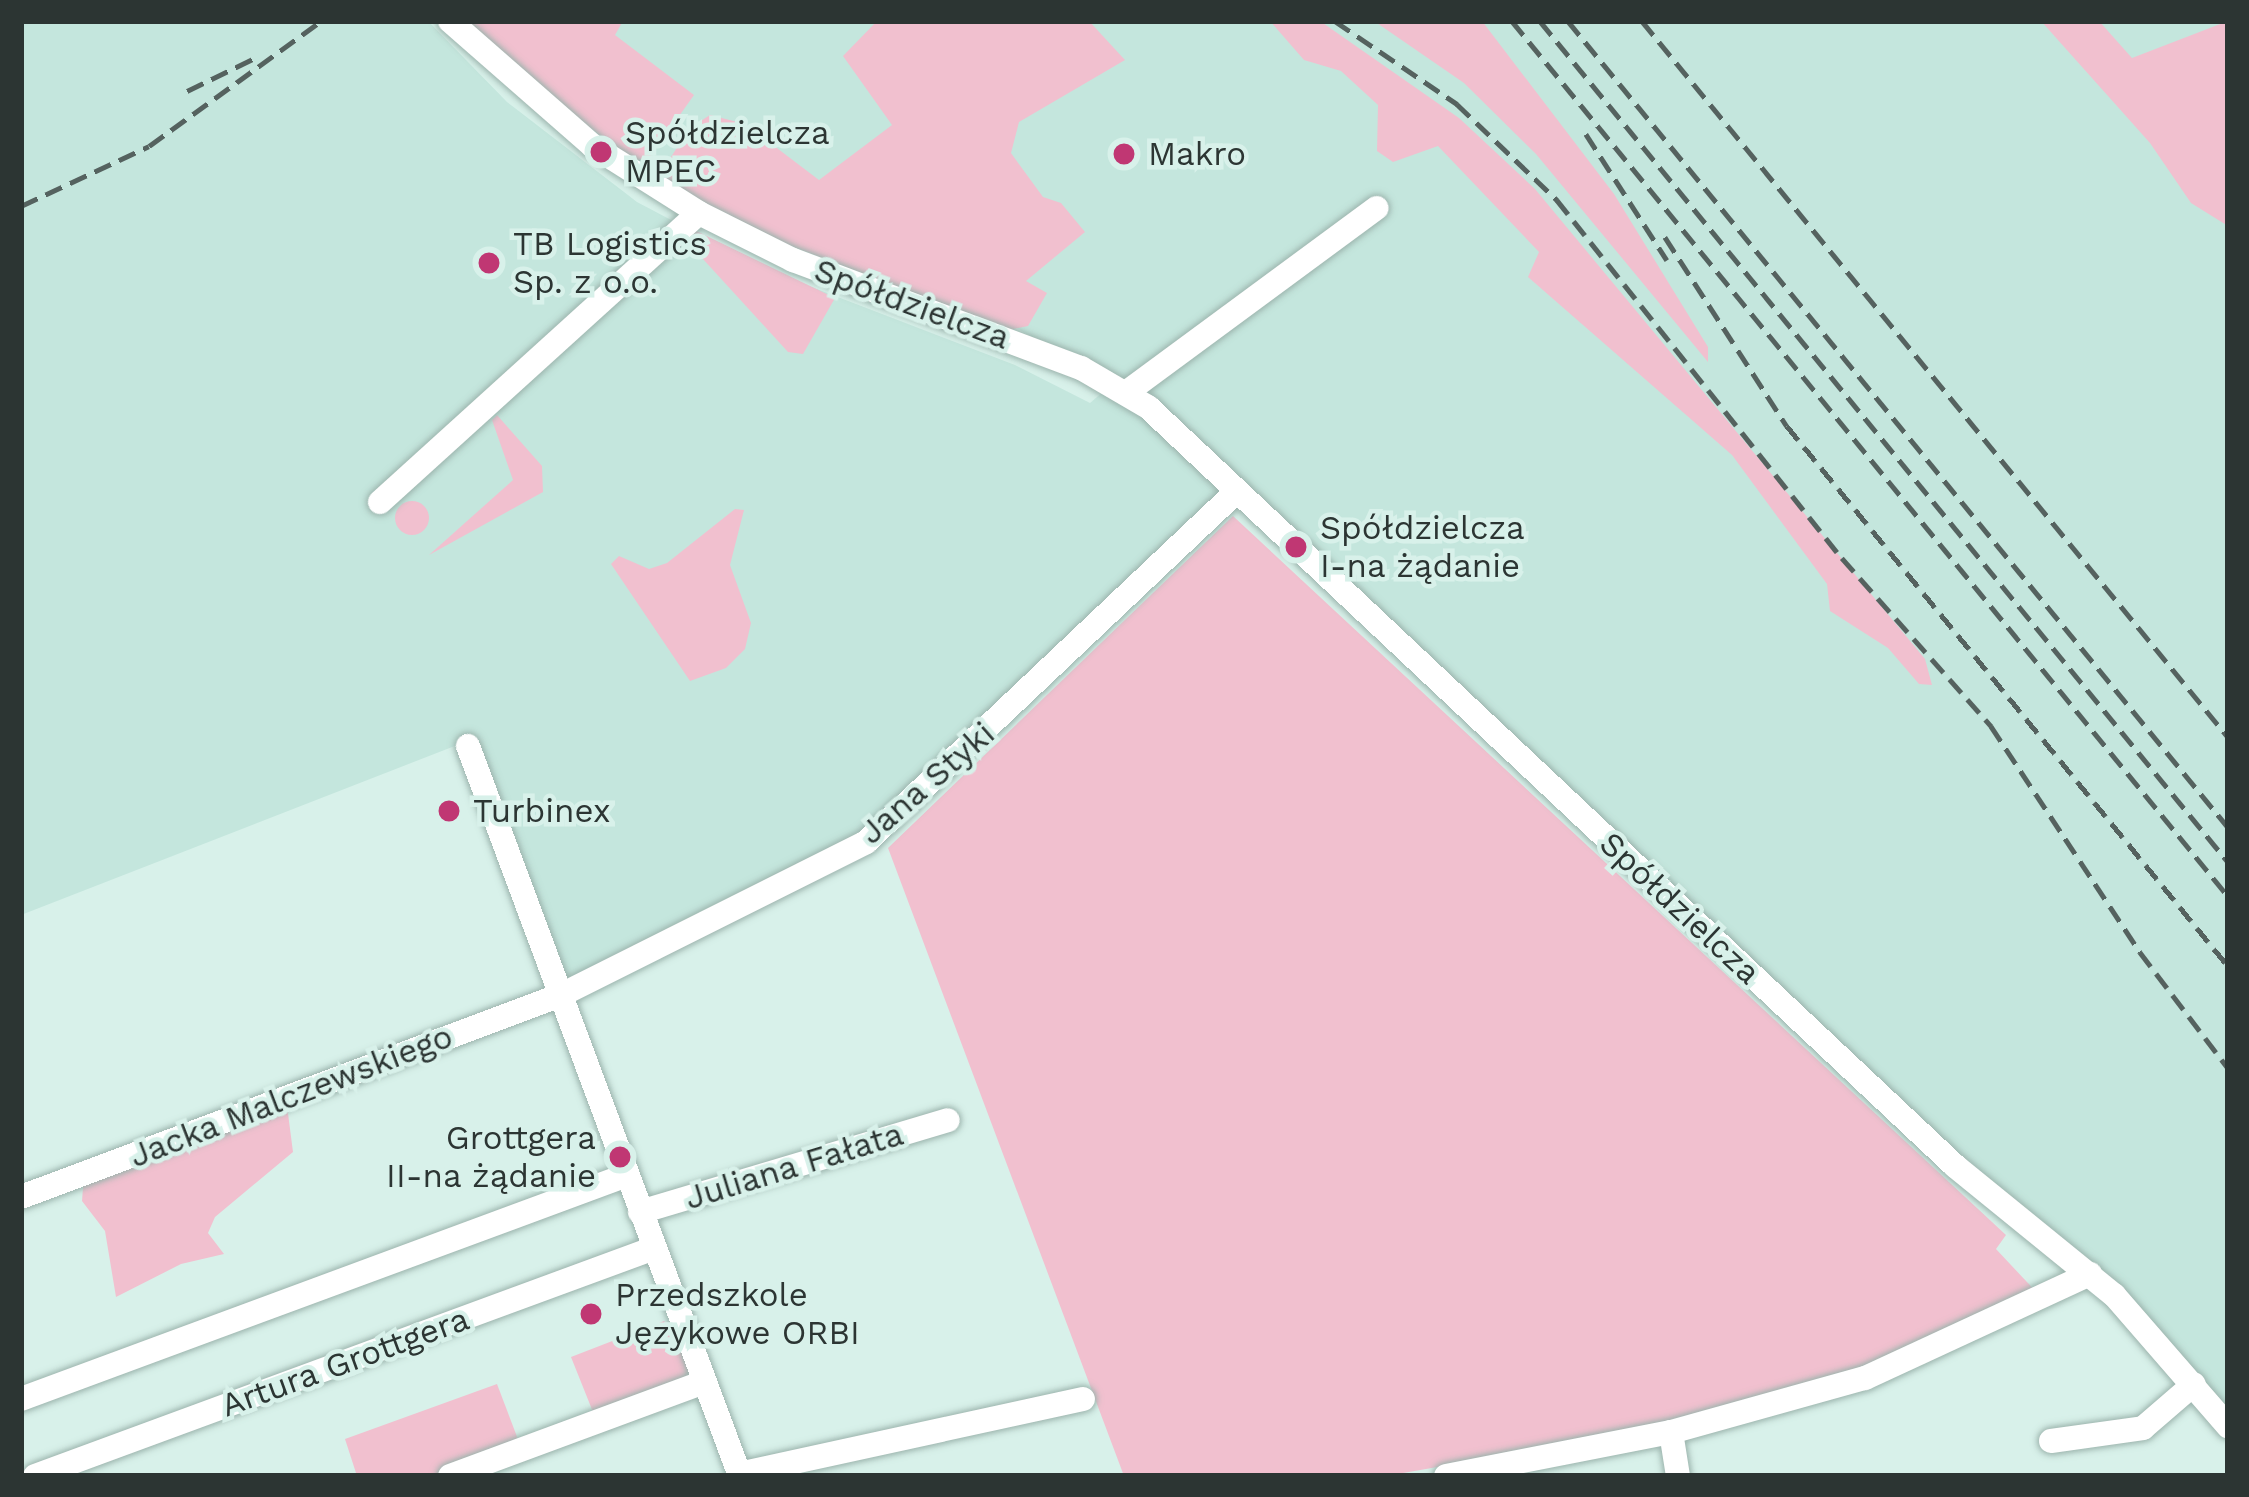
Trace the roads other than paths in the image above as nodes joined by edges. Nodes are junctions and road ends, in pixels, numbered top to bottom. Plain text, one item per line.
1 (450, 21) edge
2 (1377, 208) dead end
3 (699, 213) junction
4 (1127, 392) junction
5 (1237, 491) junction
6 (380, 502) dead end
7 (468, 746) dead end
8 (561, 994) junction
9 (948, 1120) dead end
10 (626, 1174) junction
11 (21, 1197) edge
12 (640, 1211) junction
13 (654, 1248) junction
14 (2090, 1274) junction
15 (704, 1382) junction
16 (2194, 1384) junction
17 (1084, 1399) dead end
18 (21, 1400) edge
19 (2228, 1426) edge
20 (1671, 1432) junction
21 (2051, 1441) dead end
22 (740, 1475) edge
23 (35, 1476) edge
24 (450, 1476) edge
25 (1446, 1476) edge
26 (1678, 1476) edge

1 - 3 street, Spółdzielcza
2 - 4 street
3 - 4 street, Spółdzielcza
3 - 6 street
4 - 5 street, Spółdzielcza
5 - 8 street, Jana Styki
5 - 14 street, Spółdzielcza
7 - 8 street
8 - 10 street
8 - 11 street, Jacka Malczewskiego
9 - 12 street, Juliana Fałata
10 - 12 street
10 - 18 street
12 - 13 street
13 - 15 street
13 - 23 street, Artura Grottgera
14 - 16 street, Spółdzielcza
14 - 20 street
15 - 22 street
15 - 24 street
16 - 19 street, Spółdzielcza
16 - 21 street
17 - 22 street
20 - 25 street
20 - 26 street

